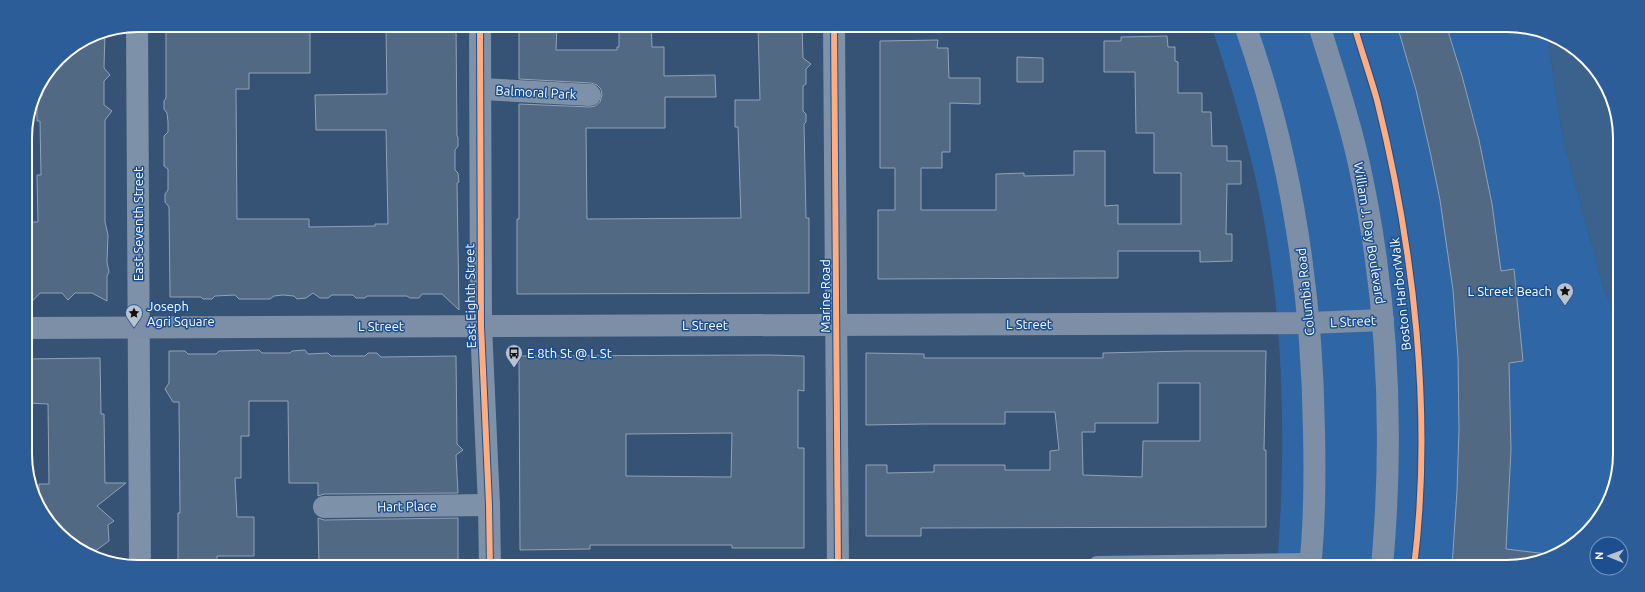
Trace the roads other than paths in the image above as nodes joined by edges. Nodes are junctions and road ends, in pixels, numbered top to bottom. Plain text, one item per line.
1 (137, 32) edge
2 (480, 32) edge
3 (834, 32) edge
4 (1247, 32) edge
5 (1321, 32) edge
6 (481, 89) junction
7 (590, 95) dead end
8 (1383, 320) junction
9 (1309, 323) junction
10 (836, 324) junction
11 (481, 326) junction
12 (32, 328) edge
13 (139, 328) junction
14 (489, 505) junction
15 (324, 508) dead end
16 (140, 560) edge
17 (490, 560) edge
18 (838, 560) edge
19 (1310, 560) edge
20 (1382, 560) edge

1 - 13 street, East Seventh Street
2 - 6 street, East Eighth Street
3 - 10 street, Marine Road
4 - 9 main road, Columbia Road
5 - 8 main road, William J. Day Boulevard
6 - 7 street, Balmoral Park
6 - 11 street, East Eighth Street
8 - 9 main road, L Street
8 - 20 main road, William J. Day Boulevard
9 - 10 main road, L Street
9 - 19 main road, Columbia Road
10 - 11 main road, L Street
10 - 18 street, Marine Road
11 - 13 main road, L Street
11 - 14 street, East Eighth Street
12 - 13 main road, L Street
13 - 16 street, East Seventh Street
14 - 15 street, Hart Place
14 - 17 street, East Eighth Street

